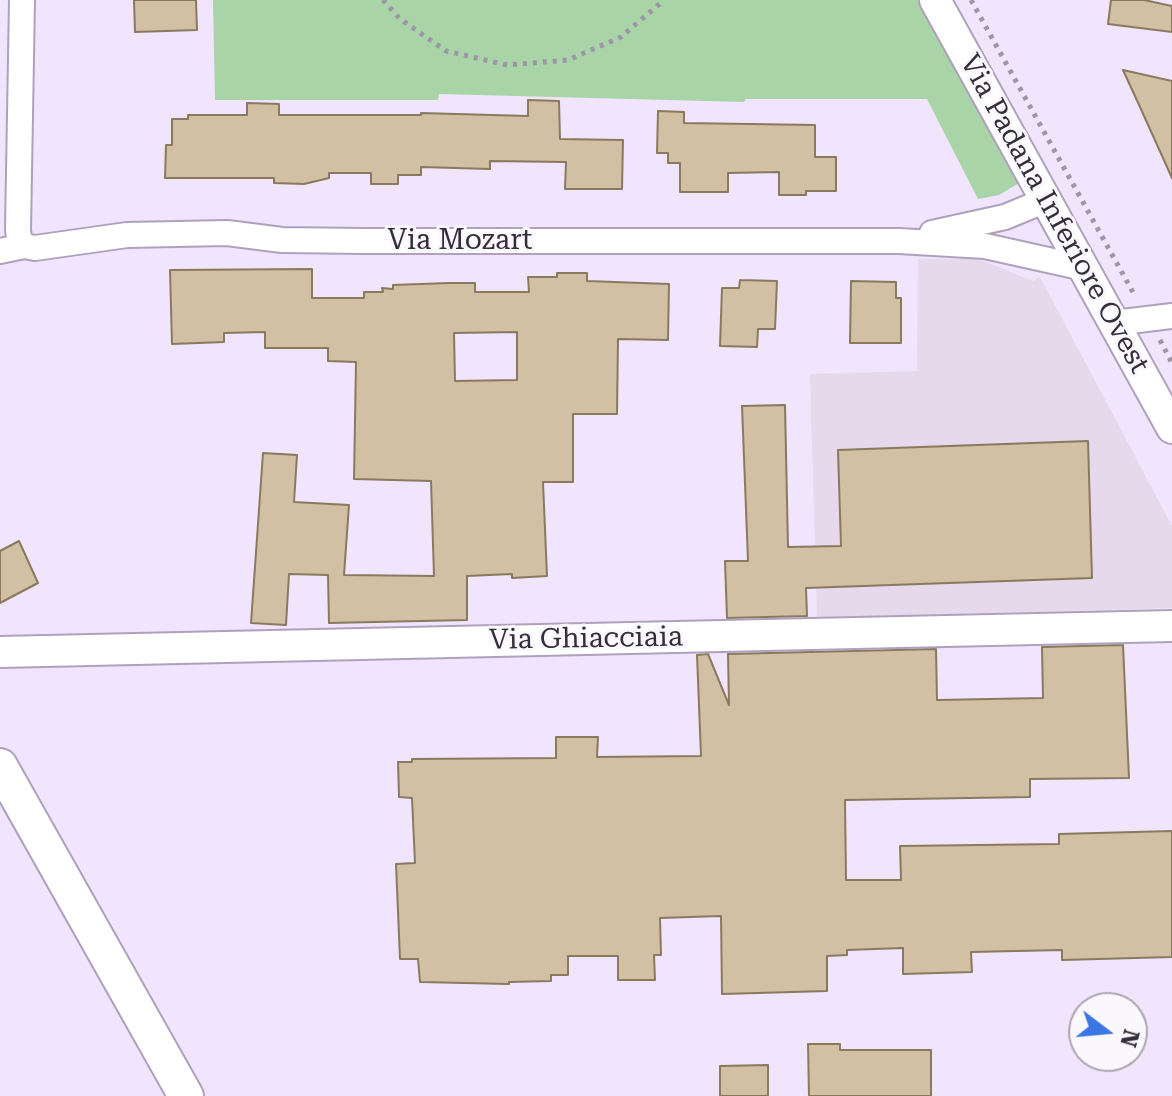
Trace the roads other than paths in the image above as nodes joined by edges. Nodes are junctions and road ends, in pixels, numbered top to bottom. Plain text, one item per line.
1 (22, 0) edge
2 (935, 0) edge
3 (1046, 200) junction
4 (899, 241) junction
5 (12, 248) edge
6 (1084, 268) junction
7 (1160, 318) edge
8 (1114, 323) junction
9 (1172, 428) edge
10 (1172, 626) edge
11 (0, 652) edge
12 (0, 766) edge
13 (186, 1096) edge

1 - 5 street
2 - 3 street, Via Padana Inferiore Ovest
3 - 4 street, Via Mozart
3 - 6 street, Via Padana Inferiore Ovest
4 - 5 street, Via Mozart
4 - 6 street, Via Mozart
6 - 8 street, Via Padana Inferiore Ovest
7 - 8 street
8 - 9 street, Via Padana Inferiore Ovest
10 - 11 street, Via Ghiacciaia
12 - 13 main road

